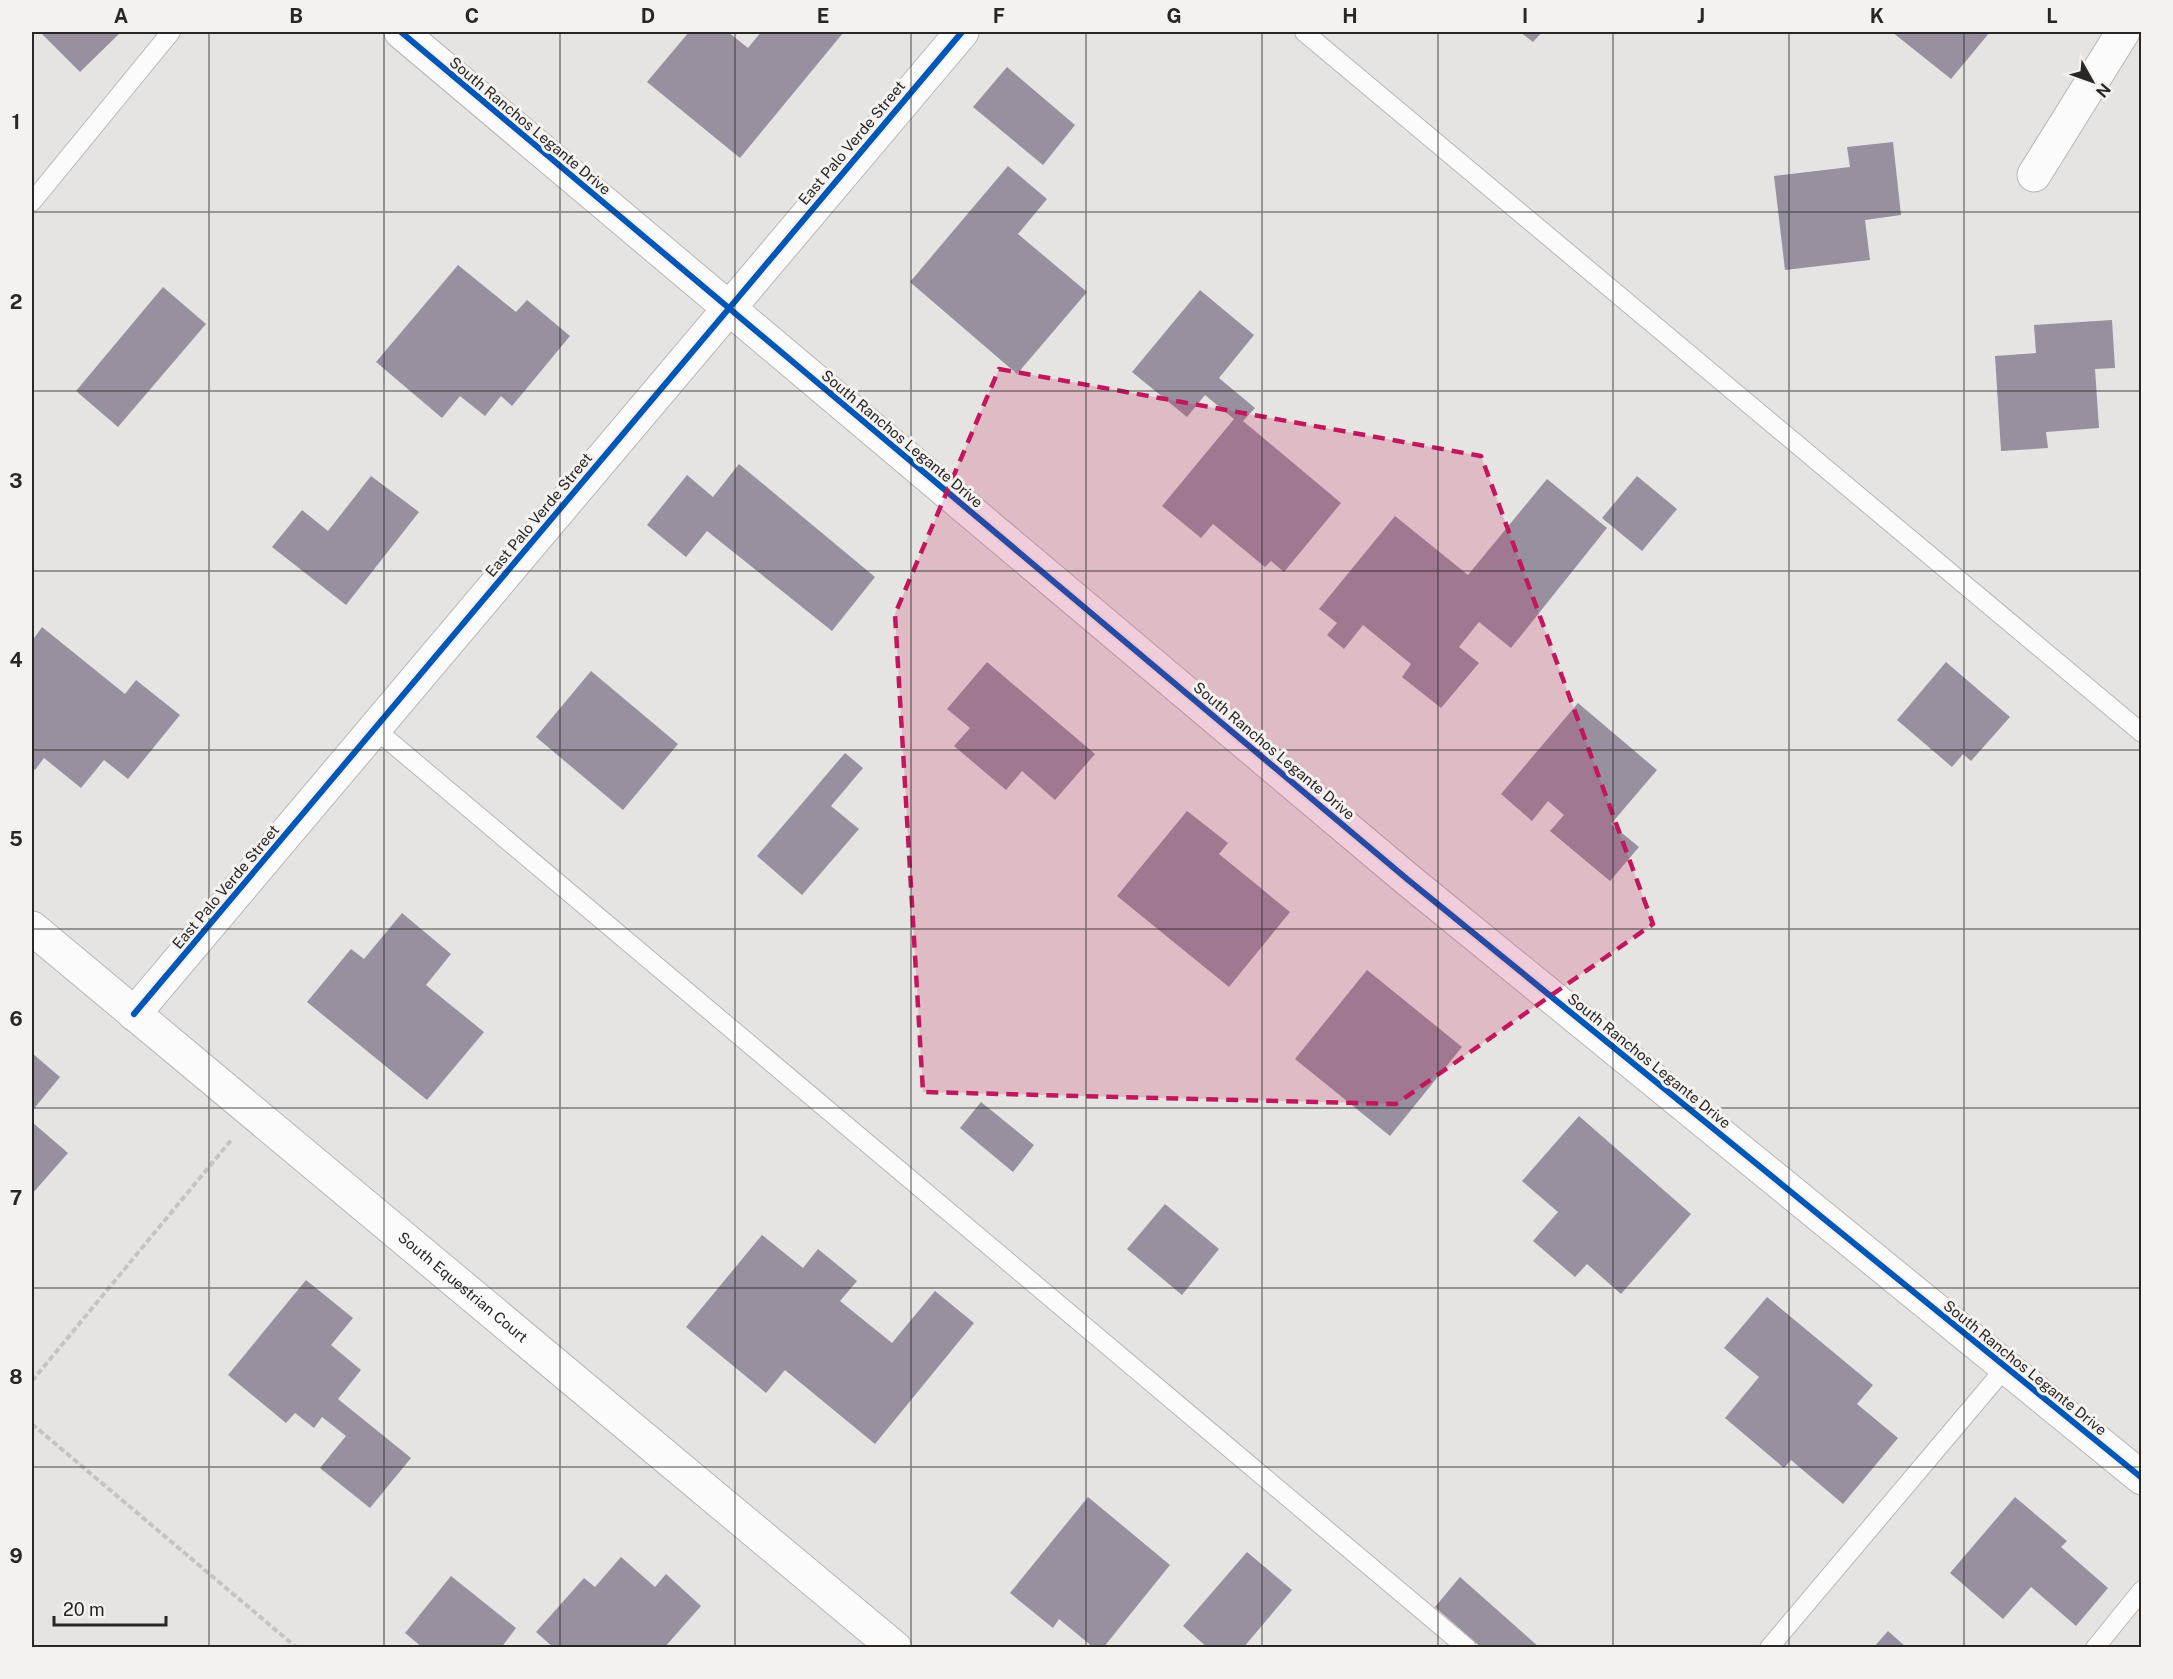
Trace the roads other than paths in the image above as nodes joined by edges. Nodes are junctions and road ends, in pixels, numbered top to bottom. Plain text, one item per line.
1 (171, 32) edge
2 (401, 32) edge
3 (962, 32) edge
4 (1304, 32) edge
5 (2123, 32) edge
6 (2034, 175) dead end
7 (32, 202) edge
8 (728, 309) junction
9 (375, 729) junction
10 (2142, 733) edge
11 (32, 928) edge
12 (134, 1014) junction
13 (2006, 1367) junction
14 (2142, 1478) edge
15 (2142, 1590) edge
16 (895, 1647) edge
17 (1467, 1647) edge
18 (1768, 1647) edge
19 (2095, 1647) edge

1 - 7 lane
2 - 8 street, South Ranchos Legante Drive
3 - 8 street, East Palo Verde Street
4 - 10 lane
5 - 6 street
8 - 9 street, East Palo Verde Street
8 - 13 street, South Ranchos Legante Drive
9 - 12 street, East Palo Verde Street
9 - 17 lane
11 - 12 street, South Equestrian Court
12 - 16 street, South Equestrian Court
13 - 14 street, South Ranchos Legante Drive
13 - 18 lane
15 - 19 lane

